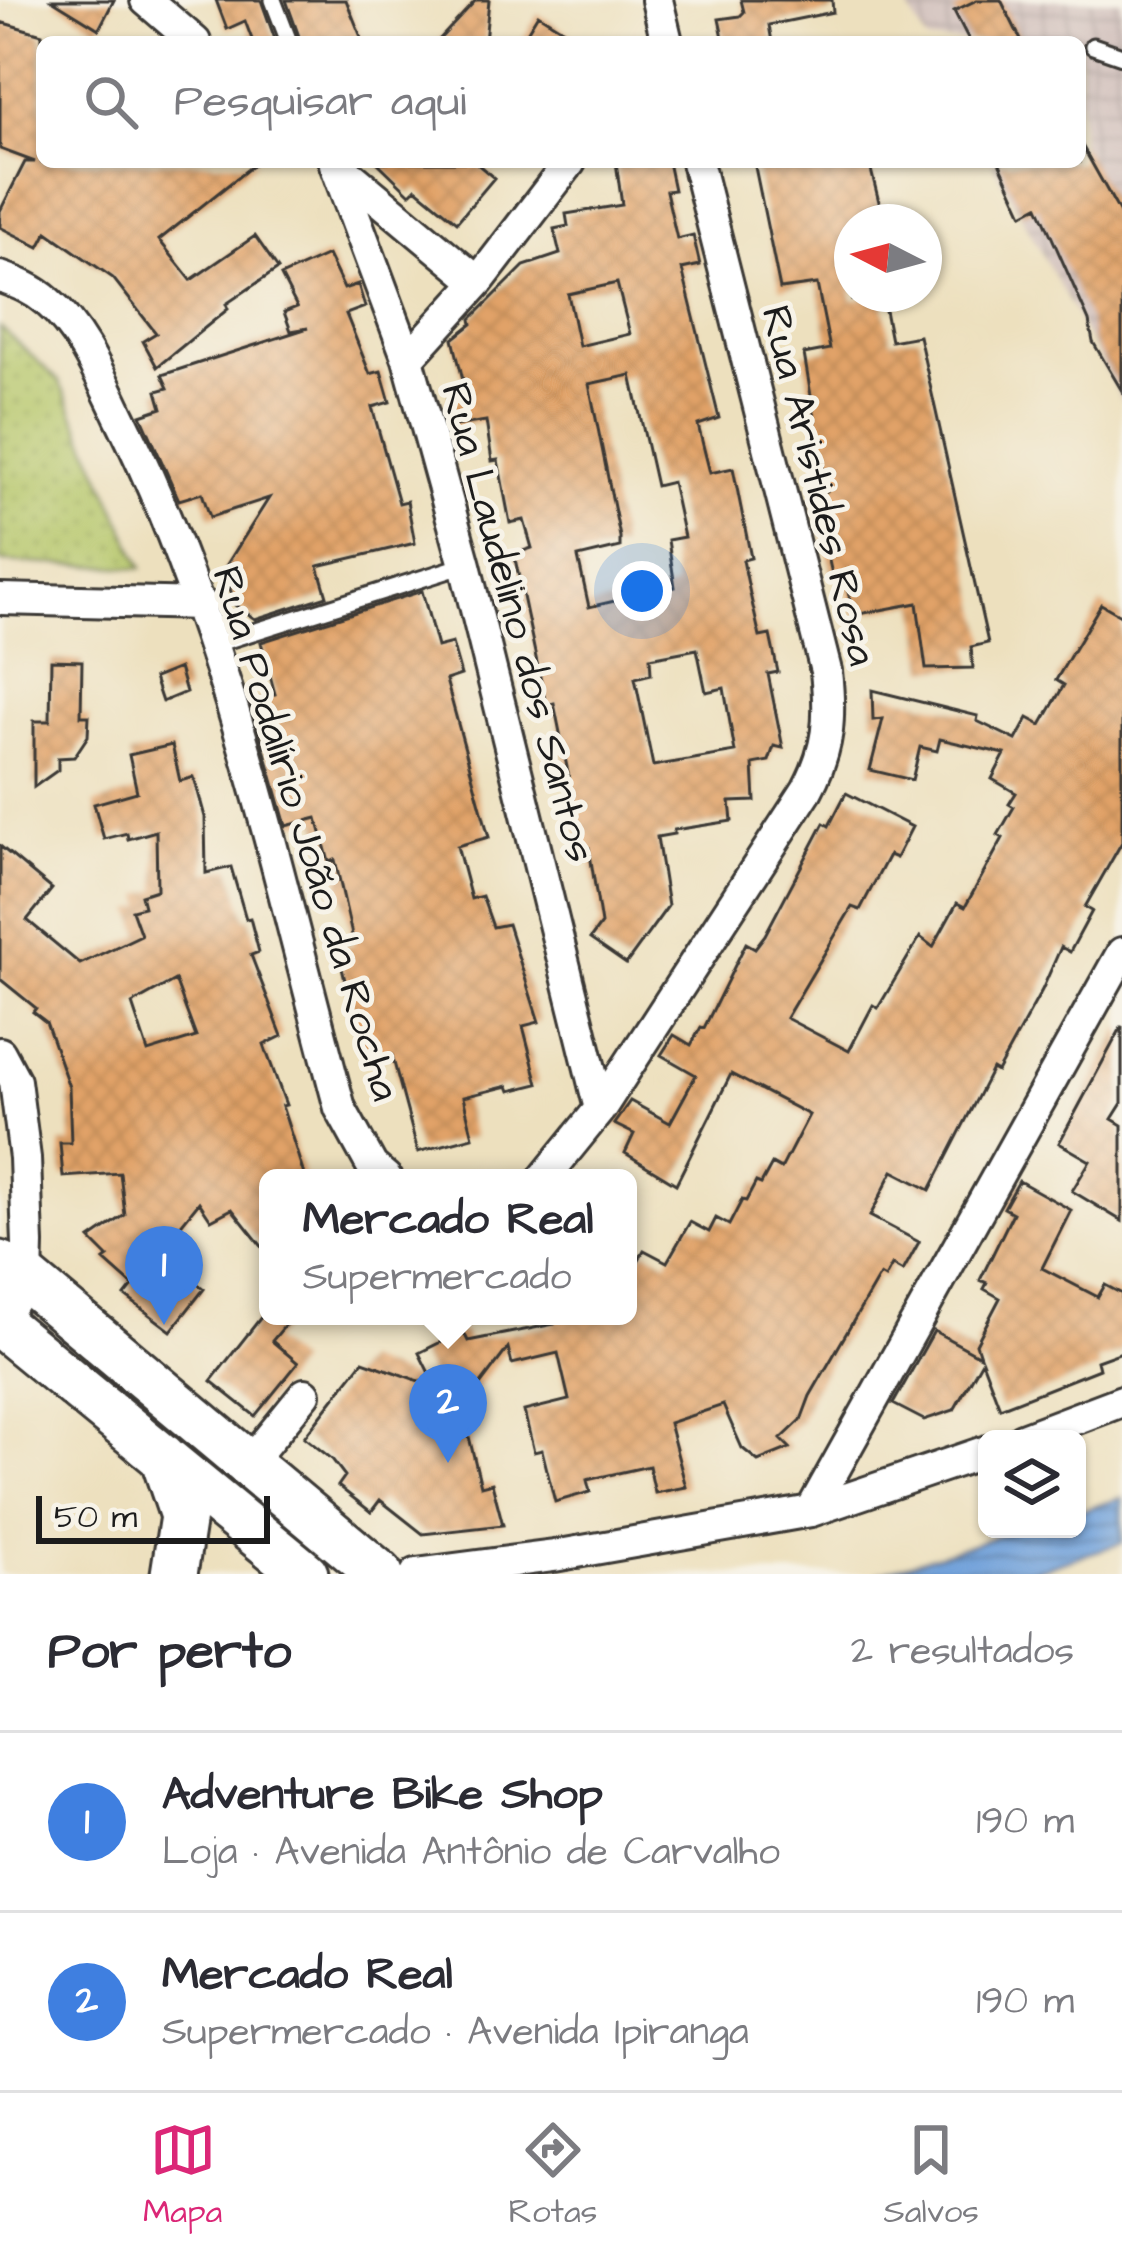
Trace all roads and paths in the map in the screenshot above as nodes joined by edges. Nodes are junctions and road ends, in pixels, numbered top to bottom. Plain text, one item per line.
1 (146, 0) edge
2 (272, 0) edge
3 (657, 0) edge
4 (188, 36) edge
5 (287, 36) edge
6 (663, 36) edge
7 (1093, 46) dead end
8 (1122, 56) edge
9 (336, 168) edge
10 (340, 168) edge
11 (565, 168) edge
12 (699, 168) edge
13 (0, 278) edge
14 (478, 282) junction
15 (408, 358) junction
16 (465, 565) junction
17 (0, 599) edge
18 (202, 604) junction
19 (215, 644) junction
20 (1122, 953) edge
21 (0, 1053) edge
22 (600, 1108) junction
23 (376, 1169) edge
24 (551, 1169) edge
25 (13, 1272) edge
26 (0, 1323) edge
27 (304, 1394) dead end
28 (1122, 1401) edge
29 (1046, 1430) edge
30 (162, 1454) junction
31 (978, 1454) edge
32 (249, 1463) junction
33 (811, 1511) junction
34 (554, 1556) junction
35 (174, 1574) edge
36 (305, 1574) edge
37 (380, 1574) edge
38 (416, 1574) edge
39 (525, 1574) edge

1 - 4 street
2 - 5 lane
3 - 6 street
7 - 8 lane
9 - 15 street, Rua Laudelino dos Santos
10 - 14 street, Rua Laudelino dos Santos
11 - 14 street
12 - 22 street, Rua Aristides Rosa
13 - 18 street, Rua Podalírio João da Rocha
14 - 15 street
15 - 16 street, Rua Laudelino dos Santos
16 - 19 lane
16 - 22 street, Rua Laudelino dos Santos
17 - 18 street
18 - 19 street, Rua Podalírio João da Rocha
19 - 23 street, Rua Podalírio João da Rocha
20 - 33 street
21 - 25 street
22 - 24 street, Rua Aristides Rosa
25 - 26 street
25 - 32 main road
26 - 30 main road
27 - 32 street
28 - 29 street
30 - 35 main road
30 - 36 main road
31 - 33 street
32 - 37 main road
33 - 34 street
34 - 38 street
34 - 39 street

